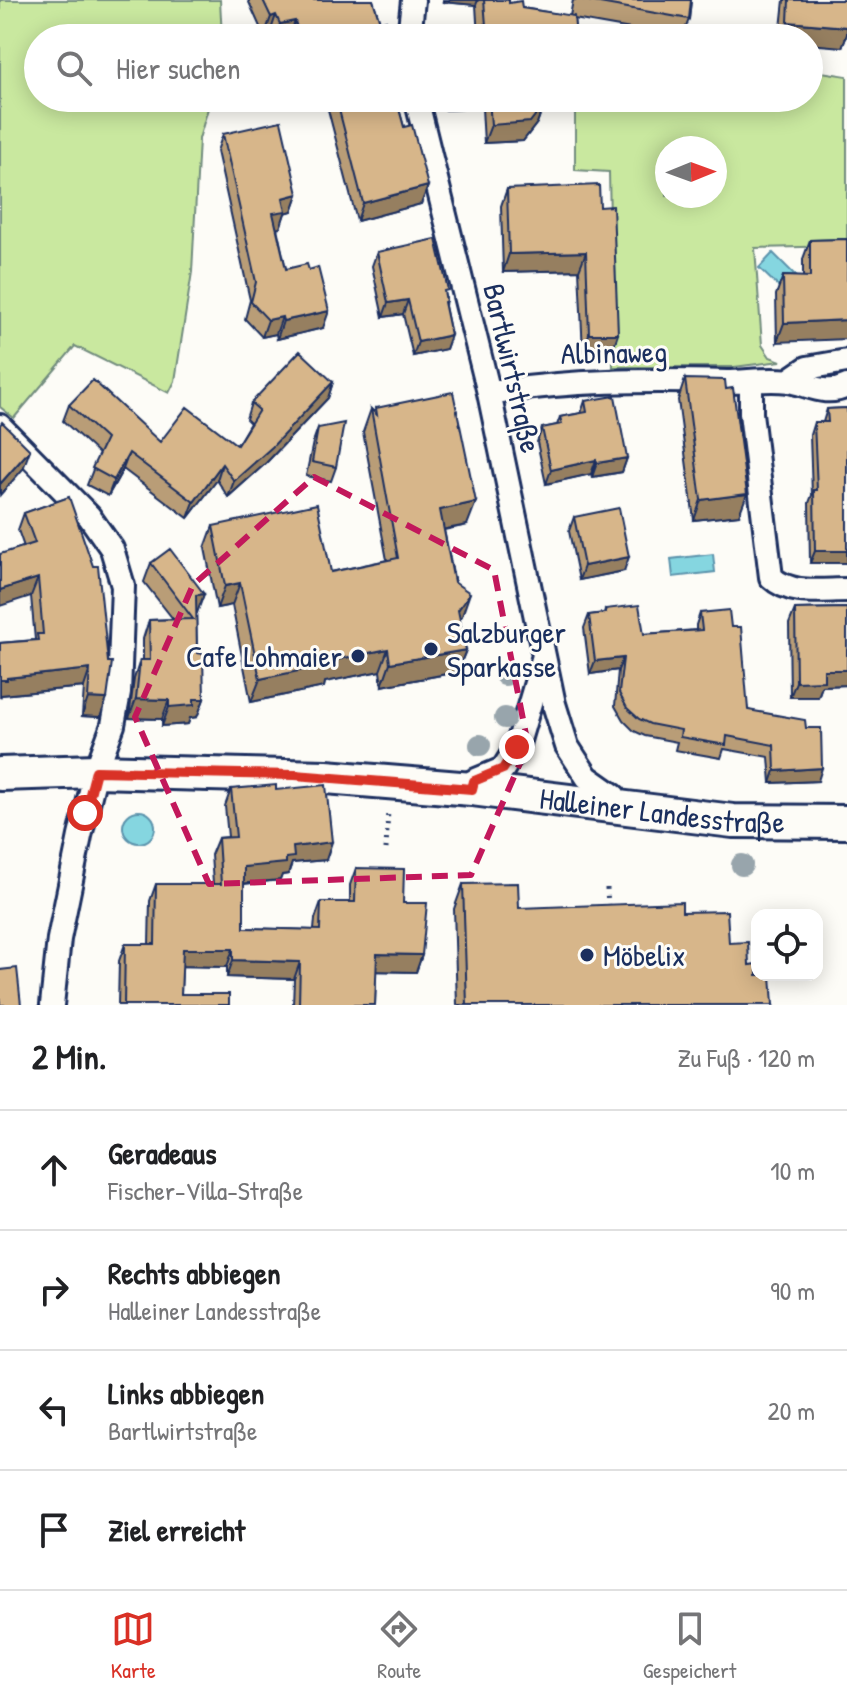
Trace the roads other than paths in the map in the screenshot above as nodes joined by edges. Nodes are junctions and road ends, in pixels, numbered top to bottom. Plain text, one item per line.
1 (413, 0) edge
2 (410, 24) edge
3 (419, 112) edge
4 (847, 361) edge
5 (788, 381) junction
6 (751, 383) junction
7 (847, 386) edge
8 (489, 393) junction
9 (0, 426) edge
10 (847, 590) edge
11 (545, 654) junction
12 (82, 771) junction
13 (0, 774) edge
14 (472, 789) junction
15 (613, 807) junction
16 (847, 822) edge
17 (52, 1005) edge

1 - 2 street
3 - 8 street, Bartlwirtstraße
4 - 5 street, Albinaweg
5 - 6 street, Albinaweg
5 - 7 street, Albinaweg
6 - 8 street, Albinaweg
6 - 10 street
8 - 11 street, Bartlwirtstraße
9 - 12 street
11 - 14 street, Bartlwirtstraße
11 - 15 street, Bartlwirtstraße
12 - 13 main road, Halleiner Landesstraße
12 - 14 main road, Halleiner Landesstraße
12 - 17 street
14 - 15 main road, Halleiner Landesstraße
15 - 16 main road, Halleiner Landesstraße

